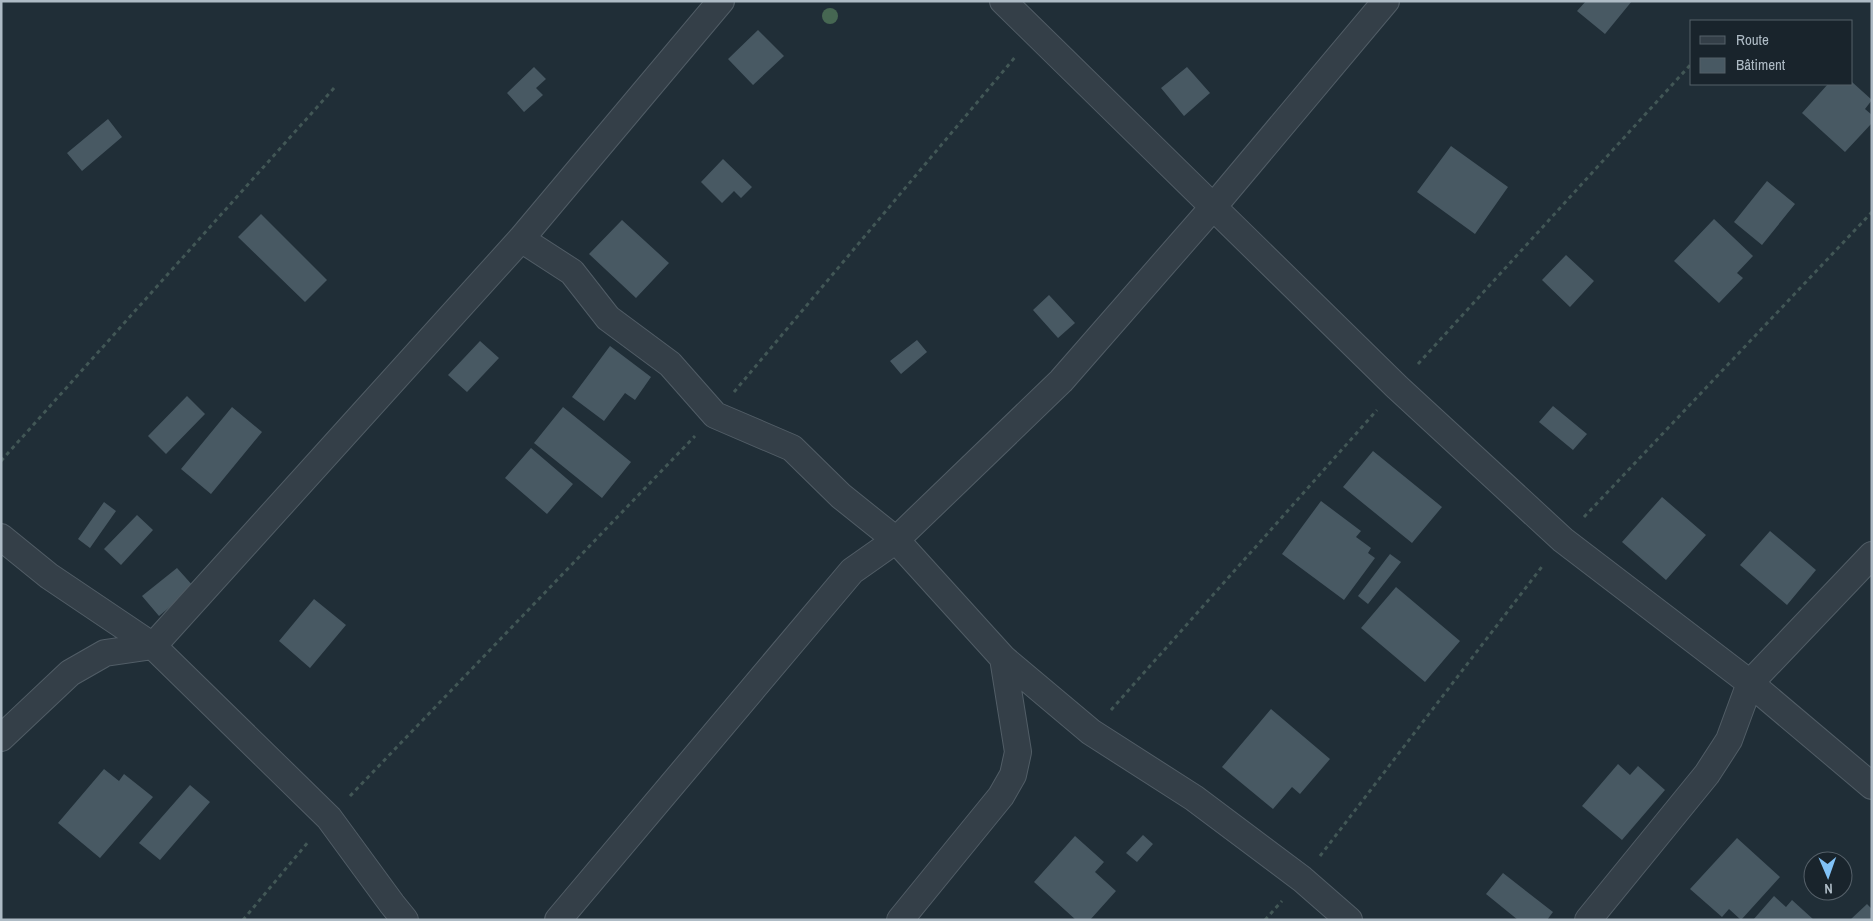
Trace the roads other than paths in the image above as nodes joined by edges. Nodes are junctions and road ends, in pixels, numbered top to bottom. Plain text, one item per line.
1 (722, 1) edge
2 (1003, 1) edge
3 (1386, 1) edge
4 (1214, 206) junction
5 (521, 239) junction
6 (1, 537) edge
7 (896, 540) junction
8 (1872, 555) edge
9 (153, 646) junction
10 (1003, 658) junction
11 (1750, 683) junction
12 (1, 738) edge
13 (1872, 786) edge
14 (405, 920) edge
15 (558, 920) edge
16 (900, 920) edge
17 (1349, 920) edge
18 (1588, 920) edge

1 - 5 street
2 - 4 street
3 - 4 street
4 - 7 street
4 - 11 street
5 - 7 street
5 - 9 street
6 - 9 street
7 - 10 street
7 - 15 street
8 - 11 street
9 - 12 street
9 - 14 street
10 - 16 street
10 - 17 street
11 - 13 street
11 - 18 street

